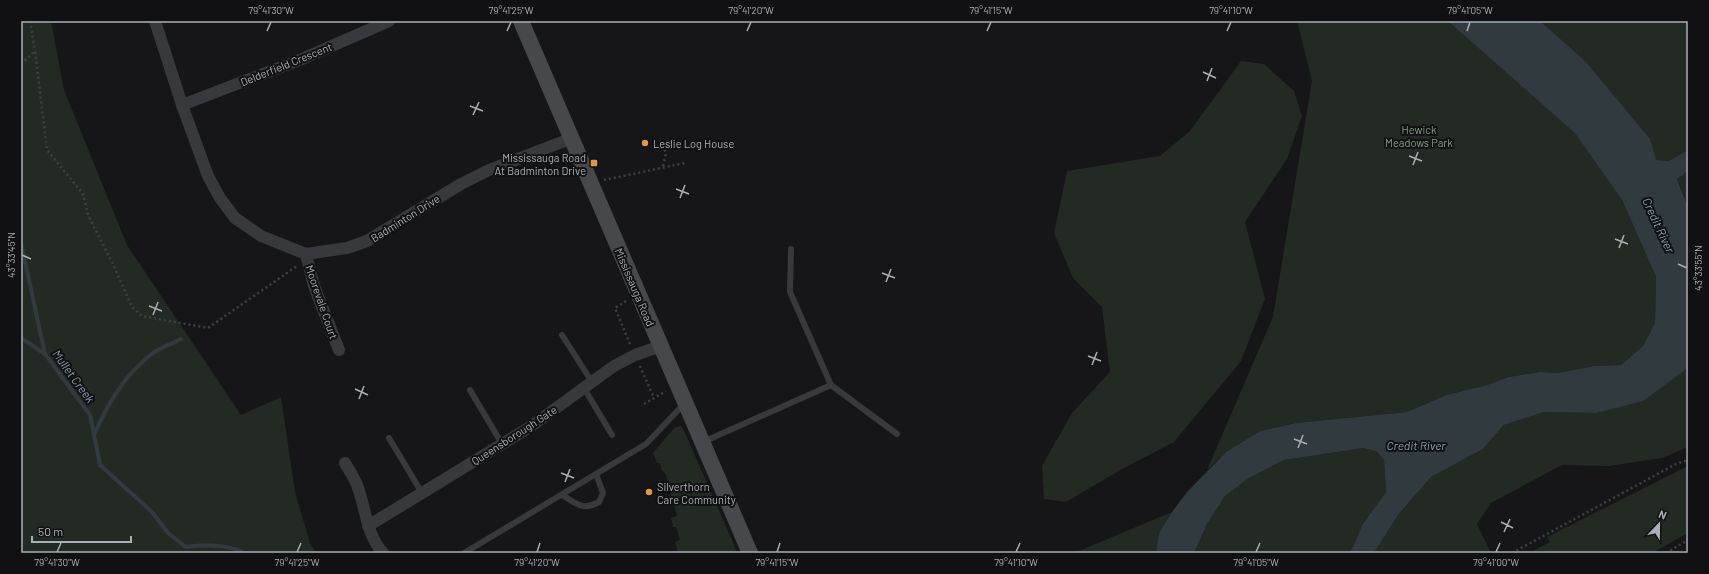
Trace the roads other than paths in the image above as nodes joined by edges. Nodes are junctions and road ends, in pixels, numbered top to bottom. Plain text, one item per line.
1 (155, 21) edge
2 (389, 21) edge
3 (521, 21) edge
4 (182, 105) junction
5 (570, 139) junction
6 (790, 249) dead end
7 (307, 256) junction
8 (562, 335) dead end
9 (660, 346) junction
10 (339, 350) dead end
11 (588, 385) junction
12 (831, 385) junction
13 (470, 390) dead end
14 (685, 403) junction
15 (612, 434) dead end
16 (897, 434) dead end
17 (389, 438) dead end
18 (702, 442) junction
19 (502, 444) junction
20 (345, 463) dead end
21 (596, 474) junction
22 (422, 493) junction
23 (562, 494) junction
24 (368, 526) junction
25 (383, 553) edge
26 (464, 553) edge
27 (750, 553) edge

1 - 4 street, Badminton Drive
2 - 4 street, Delderfield Crescent
3 - 5 main road, Mississauga Road
4 - 7 street, Badminton Drive
5 - 7 street, Badminton Drive
5 - 9 main road, Mississauga Road
6 - 12 lane
7 - 10 street, Moorevale Court
8 - 11 lane
9 - 11 street, Queensborough Gate
9 - 14 main road, Mississauga Road
11 - 15 lane
11 - 19 street, Queensborough Gate
12 - 16 lane
12 - 18 lane
13 - 19 lane
14 - 18 main road, Mississauga Road
14 - 21 lane
17 - 22 lane
18 - 27 main road, Mississauga Road
19 - 22 street, Queensborough Gate
20 - 24 street
21 - 23 lane
21 - 23 lane
22 - 24 street, Queensborough Gate
23 - 26 lane
24 - 25 street

